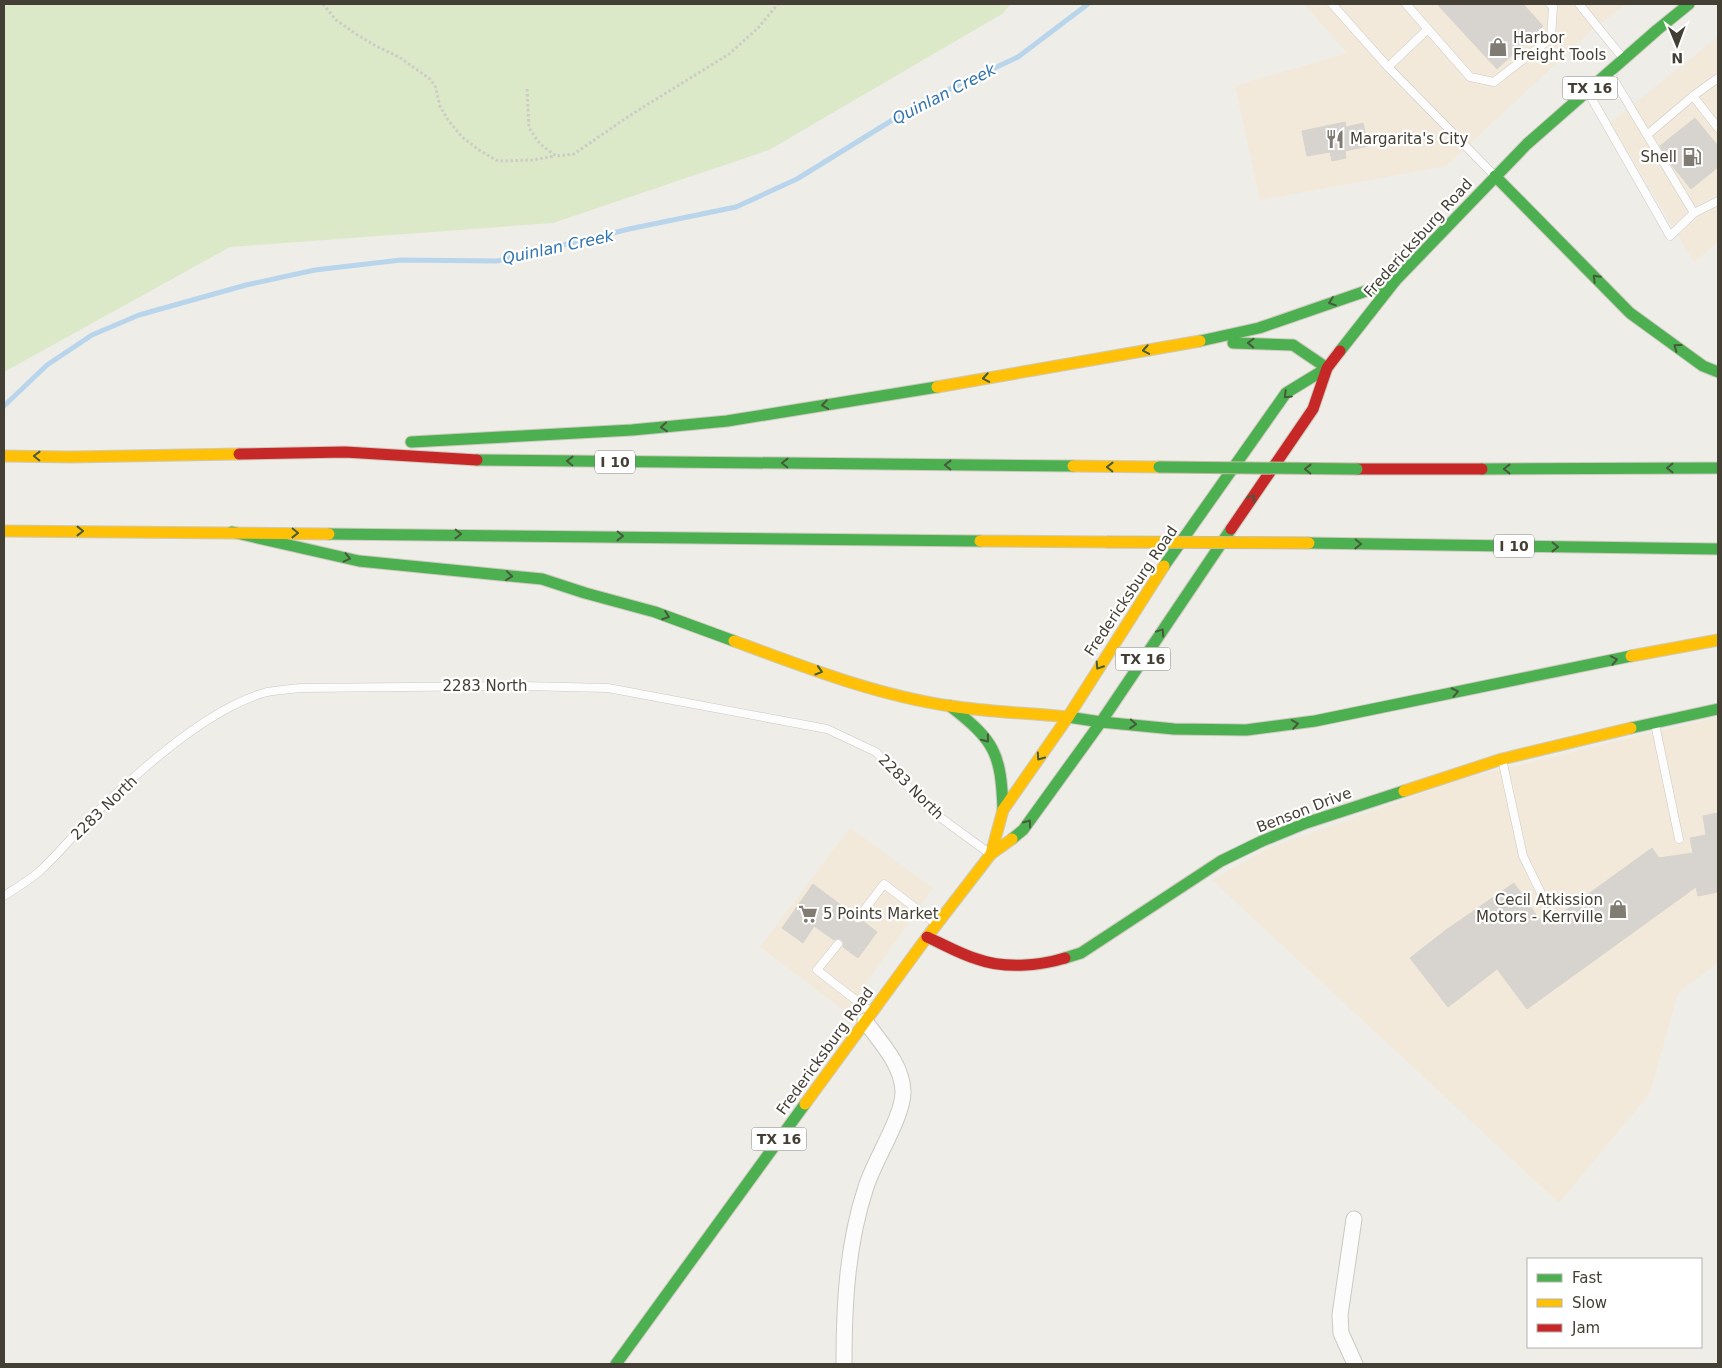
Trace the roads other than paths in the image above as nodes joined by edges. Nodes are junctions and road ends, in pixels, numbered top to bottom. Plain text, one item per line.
1 (1332, 4) edge
2 (1406, 4) edge
3 (1550, 4) edge
4 (1579, 4) edge
5 (1689, 4) edge
6 (1428, 29) junction
7 (1624, 59) junction
8 (1388, 67) junction
9 (1609, 72) junction
10 (1718, 78) edge
11 (1587, 91) junction
12 (1693, 96) junction
13 (1718, 128) edge
14 (1647, 135) junction
15 (1495, 176) junction
16 (1718, 201) edge
17 (1694, 213) junction
18 (1395, 281) junction
19 (1194, 342) junction
20 (1327, 368) junction
21 (1718, 372) edge
22 (345, 452) junction
23 (4, 456) edge
24 (1718, 468) edge
25 (4, 530) edge
26 (232, 532) junction
27 (1718, 549) edge
28 (1718, 640) edge
29 (950, 706) junction
30 (1718, 710) edge
31 (1068, 717) junction
32 (1101, 722) junction
33 (1654, 723) junction
34 (1502, 759) junction
35 (1003, 810) junction
36 (1679, 839) dead end
37 (991, 854) junction
38 (1541, 893) dead end
39 (4, 896) edge
40 (858, 918) dead end
41 (936, 924) junction
42 (926, 937) junction
43 (838, 944) dead end
44 (869, 1017) junction
45 (1354, 1219) dead end
46 (616, 1364) edge
47 (844, 1364) edge
48 (1356, 1364) edge

1 - 8 lane
2 - 6 lane
3 - 6 lane
4 - 7 lane
5 - 7 main road, TX 16
6 - 8 lane
7 - 9 main road, TX 16
8 - 15 lane
9 - 11 main road, TX 16
9 - 14 lane
10 - 12 lane
11 - 15 main road, TX 16
11 - 17 lane
12 - 13 lane
12 - 14 lane
14 - 17 lane
15 - 18 main road, Fredericksburg Road / TX 16
21 -> 15 main road
16 - 17 lane
18 -> 19 main road
18 - 20 main road, Fredericksburg Road / TX 16
20 -> 19 main road
19 -> 22 main road
20 -> 31 main road, Fredericksburg Road / TX 16
32 -> 20 main road, Fredericksburg Road / TX 16
22 -> 23 main road, I 10
24 -> 22 main road, I 10, bridge
25 -> 26 main road, I 10
26 -> 27 main road, I 10, bridge
26 -> 29 main road
32 -> 28 main road
29 - 31 main road
29 -> 35 main road
30 - 33 main road, Benson Drive
31 - 32 main road
31 -> 35 main road, Fredericksburg Road / TX 16
37 -> 32 main road, Fredericksburg Road / TX 16
33 - 34 main road, Benson Drive
33 - 36 lane
34 - 38 lane
34 - 42 main road, Benson Drive
35 - 37 main road, Fredericksburg Road / TX 16
37 - 39 lane, 2283 North
37 - 41 main road, Fredericksburg Road / TX 16
40 - 41 lane
41 - 42 main road, Fredericksburg Road / TX 16
42 - 44 main road, Fredericksburg Road / TX 16
43 - 44 lane
44 - 46 main road, Fredericksburg Road / TX 16
44 - 47 street
45 - 48 street

